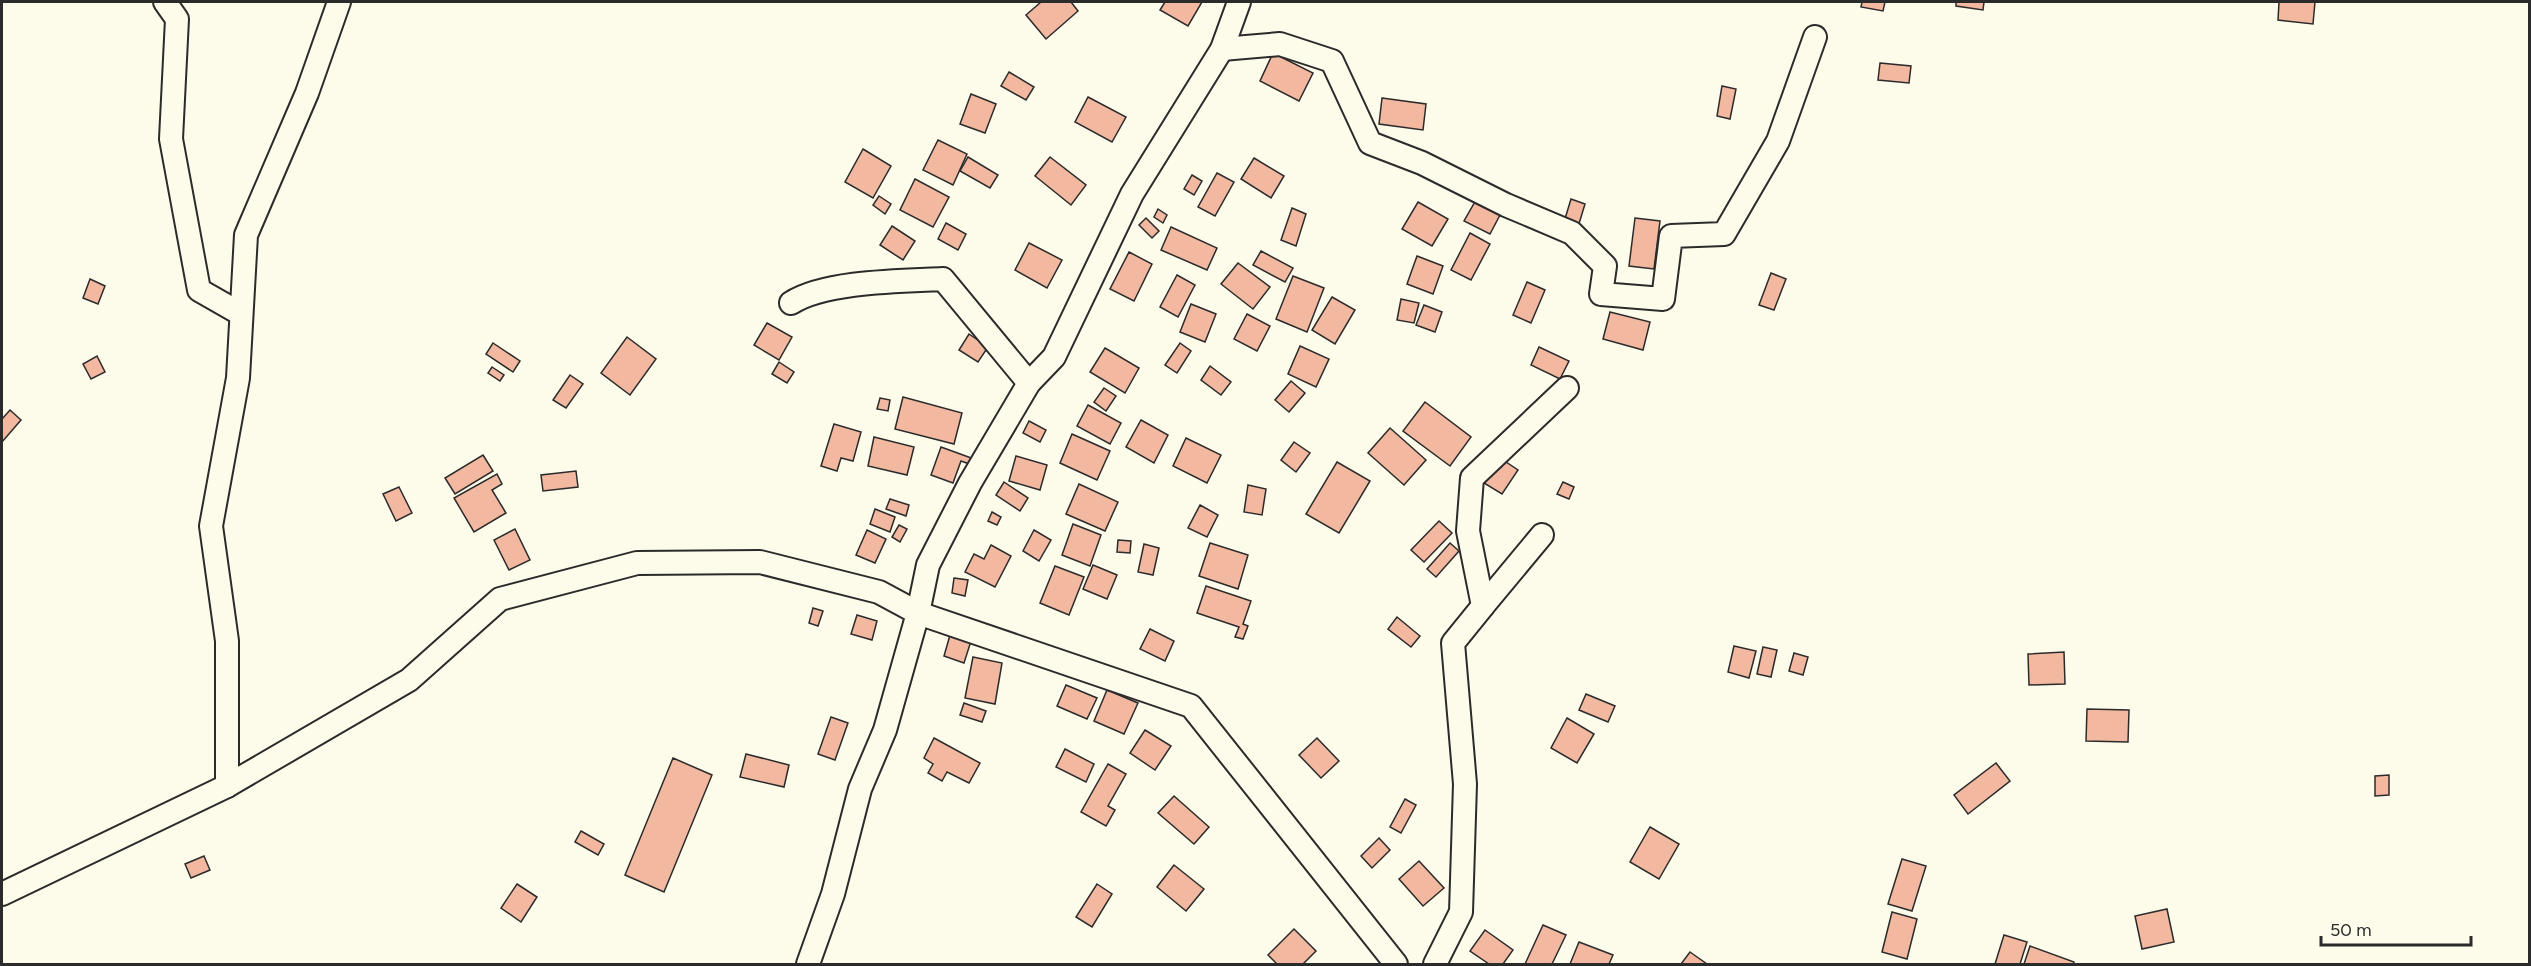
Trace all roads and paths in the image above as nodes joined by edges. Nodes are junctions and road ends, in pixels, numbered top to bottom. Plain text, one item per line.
1 (165, 2) edge
2 (339, 2) edge
3 (1239, 2) edge
4 (1815, 37) dead end
5 (1222, 49) junction
6 (790, 303) dead end
7 (241, 314) junction
8 (1029, 383) junction
9 (1567, 388) dead end
10 (1542, 534) dead end
11 (1483, 606) junction
12 (918, 613) junction
13 (227, 786) junction
14 (2, 894) edge
15 (808, 964) edge
16 (1396, 964) edge
17 (1435, 964) edge

1 - 7 street
2 - 7 street
3 - 5 street
4 - 5 street
5 - 8 street
6 - 8 street
7 - 13 street
8 - 12 street
9 - 11 street
10 - 11 street
11 - 17 street
12 - 13 street
12 - 15 street
12 - 16 street
13 - 14 street

